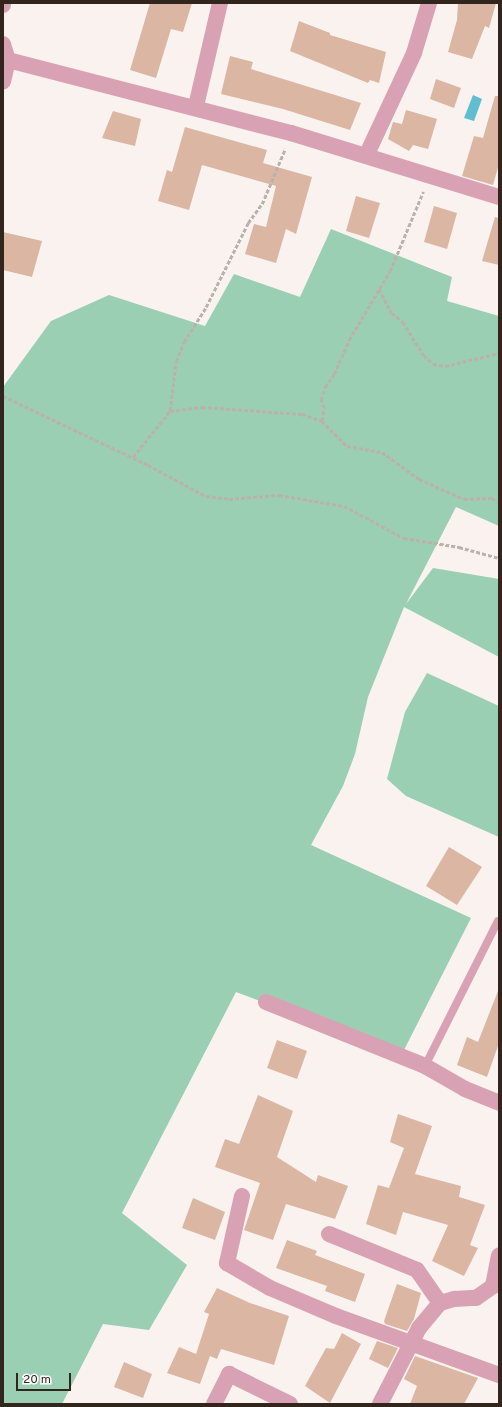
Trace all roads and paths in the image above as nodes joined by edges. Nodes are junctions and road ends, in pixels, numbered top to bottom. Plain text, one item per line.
1 (220, 3) edge
2 (428, 3) edge
3 (3, 44) edge
4 (8, 60) junction
5 (3, 81) edge
6 (196, 106) junction
7 (291, 133) junction
8 (367, 154) junction
9 (430, 174) junction
10 (499, 197) edge
11 (379, 289) junction
12 (499, 353) edge
13 (3, 396) edge
14 (170, 411) junction
15 (322, 421) junction
16 (133, 458) junction
17 (499, 502) edge
18 (499, 558) edge
19 (498, 921) edge
20 (266, 1002) dead end
21 (425, 1066) junction
22 (499, 1104) edge
23 (242, 1196) dead end
24 (329, 1234) dead end
25 (499, 1256) edge
26 (440, 1303) junction
27 (412, 1345) junction
28 (499, 1374) edge
29 (214, 1404) edge
30 (290, 1404) edge
31 (380, 1404) edge

1 - 6 street
2 - 8 street
3 - 4 street
4 - 5 street
4 - 6 street
6 - 7 street
7 - 8 street
7 - 14 path
8 - 9 street
9 - 10 street
9 - 11 path
11 - 12 path
11 - 15 path
13 - 16 path
14 - 15 path
14 - 16 path
15 - 17 path
16 - 18 path
19 - 21 lane
20 - 21 street
21 - 22 street
23 - 27 street
24 - 26 street
25 - 26 street
26 - 27 street
27 - 28 street
27 - 31 street
29 - 30 street

